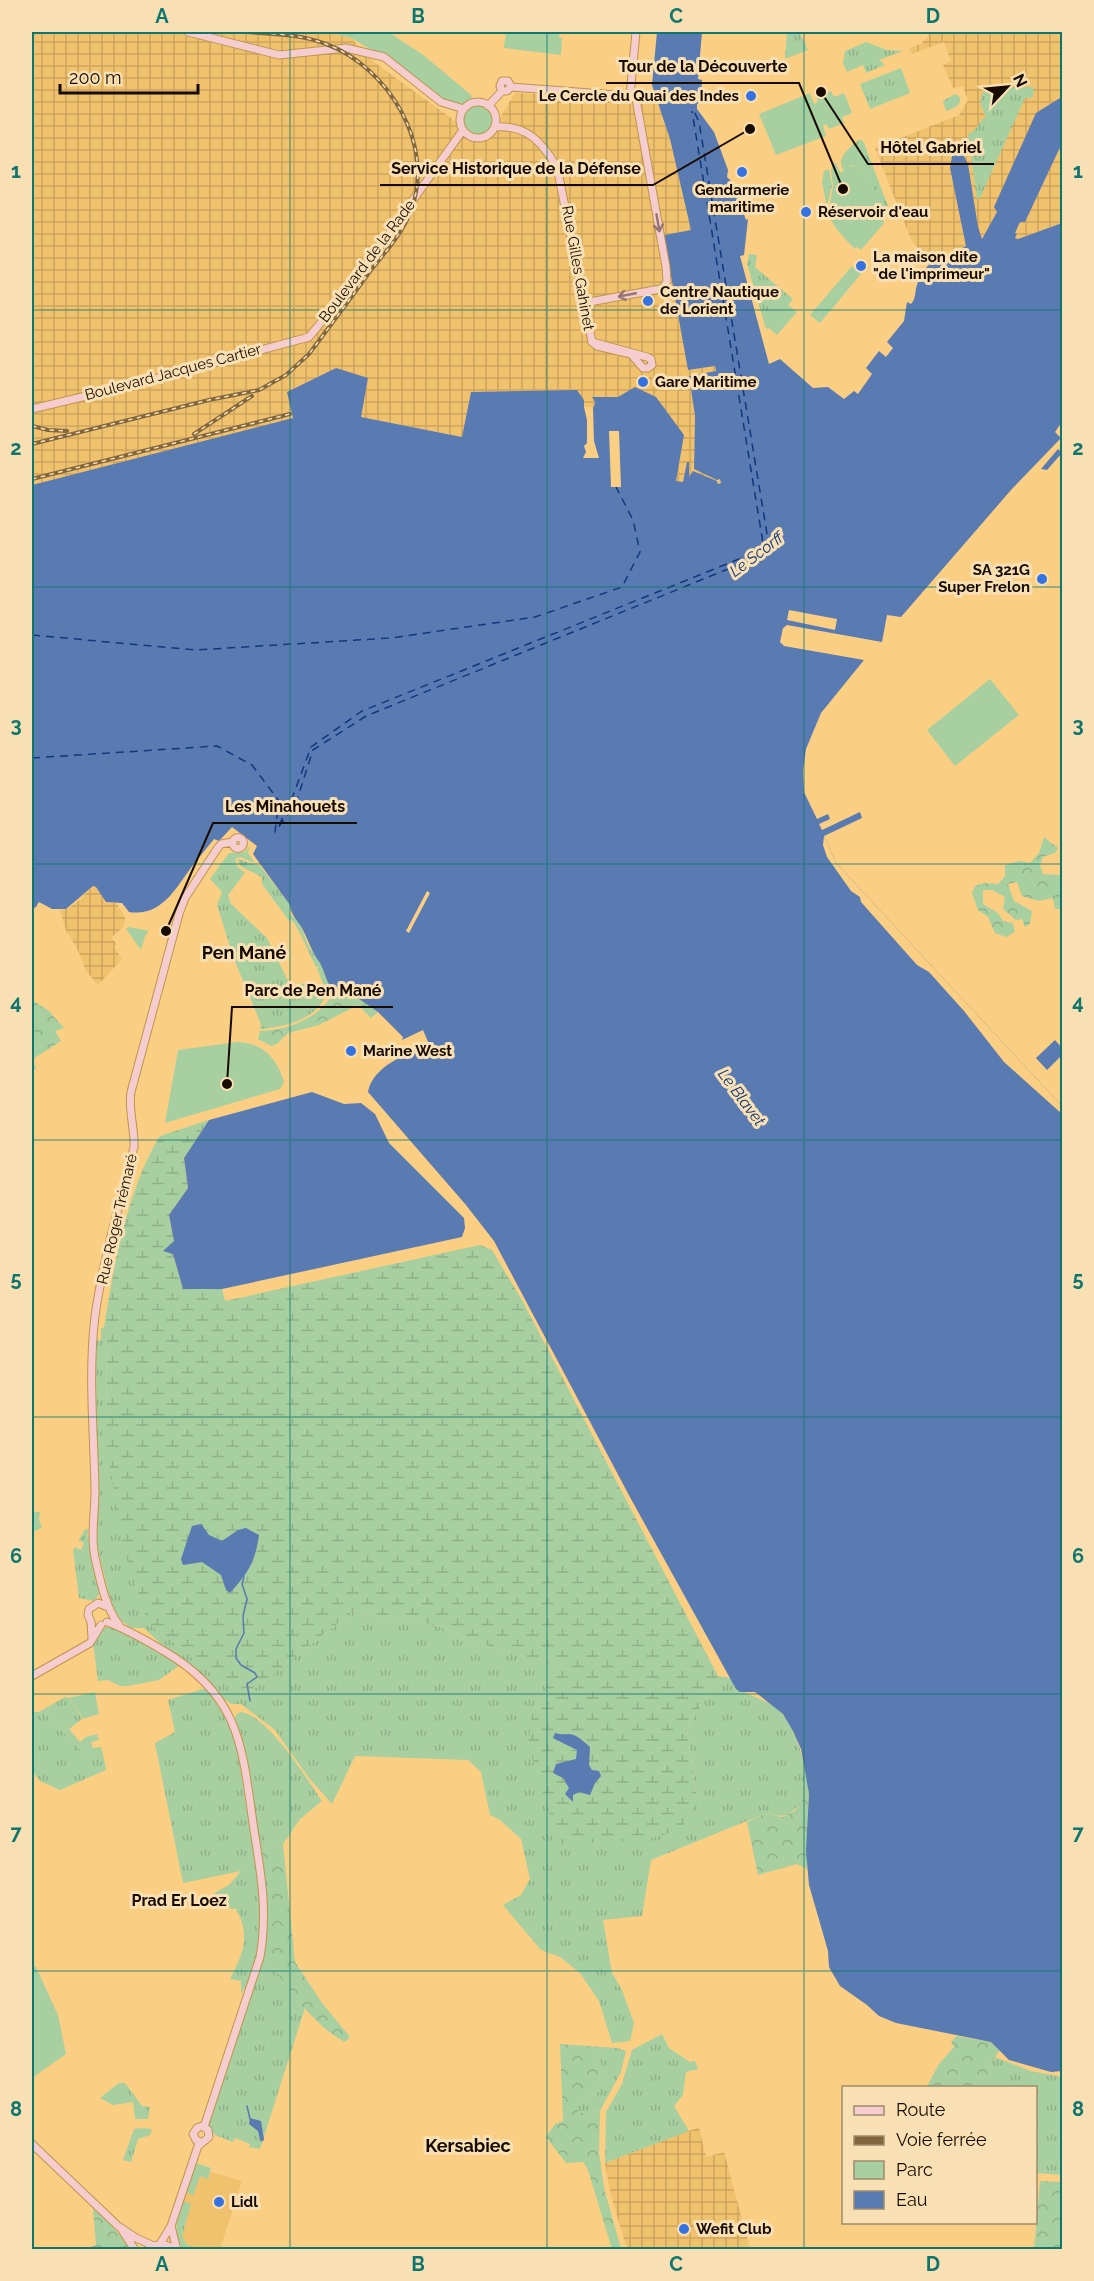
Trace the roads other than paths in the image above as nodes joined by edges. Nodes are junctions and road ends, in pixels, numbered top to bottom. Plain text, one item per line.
1 (188, 32) edge
2 (636, 32) edge
3 (630, 96) junction
4 (488, 106) junction
5 (464, 109) junction
6 (495, 127) junction
7 (463, 130) junction
8 (584, 303) junction
9 (313, 333) joint
10 (592, 342) junction
11 (32, 409) edge
12 (232, 842) dead end
13 (103, 1587) junction
14 (98, 1603) junction
15 (109, 1611) junction
16 (92, 1622) junction
17 (104, 1623) junction
18 (119, 1625) junction
19 (92, 1638) junction
20 (32, 1676) edge
21 (204, 2127) junction
22 (200, 2142) junction
23 (32, 2144) edge
24 (118, 2226) junction
25 (171, 2226) junction
26 (154, 2246) edge
27 (135, 2250) edge
28 (176, 2250) edge

1 - 5 street
2 - 3 street
3 - 4 street
3 -> 8 street
4 - 5 street
4 - 6 street
5 - 7 street
6 - 7 street
6 - 8 street, Rue Gilles Gahinet
7 - 9 street, Boulevard de la Rade
8 - 10 street, Rue Gilles Gahinet
9 - 11 street, Boulevard Jacques Cartier
10 - 10 street, Rue Gilles Gahinet
12 - 13 street, Rue Roger Trémaré
13 - 14 street
13 - 15 street, Rue Roger Trémaré
14 - 15 street
14 - 16 street
15 - 17 street
15 - 18 street
16 - 17 street
16 - 19 street
17 - 18 street
17 - 19 street
18 - 21 street
19 - 20 street
21 - 22 street
21 - 22 street
22 - 25 street
23 - 24 street
24 - 26 street
24 - 27 street
25 - 26 street
25 - 28 street
26 - 28 street

